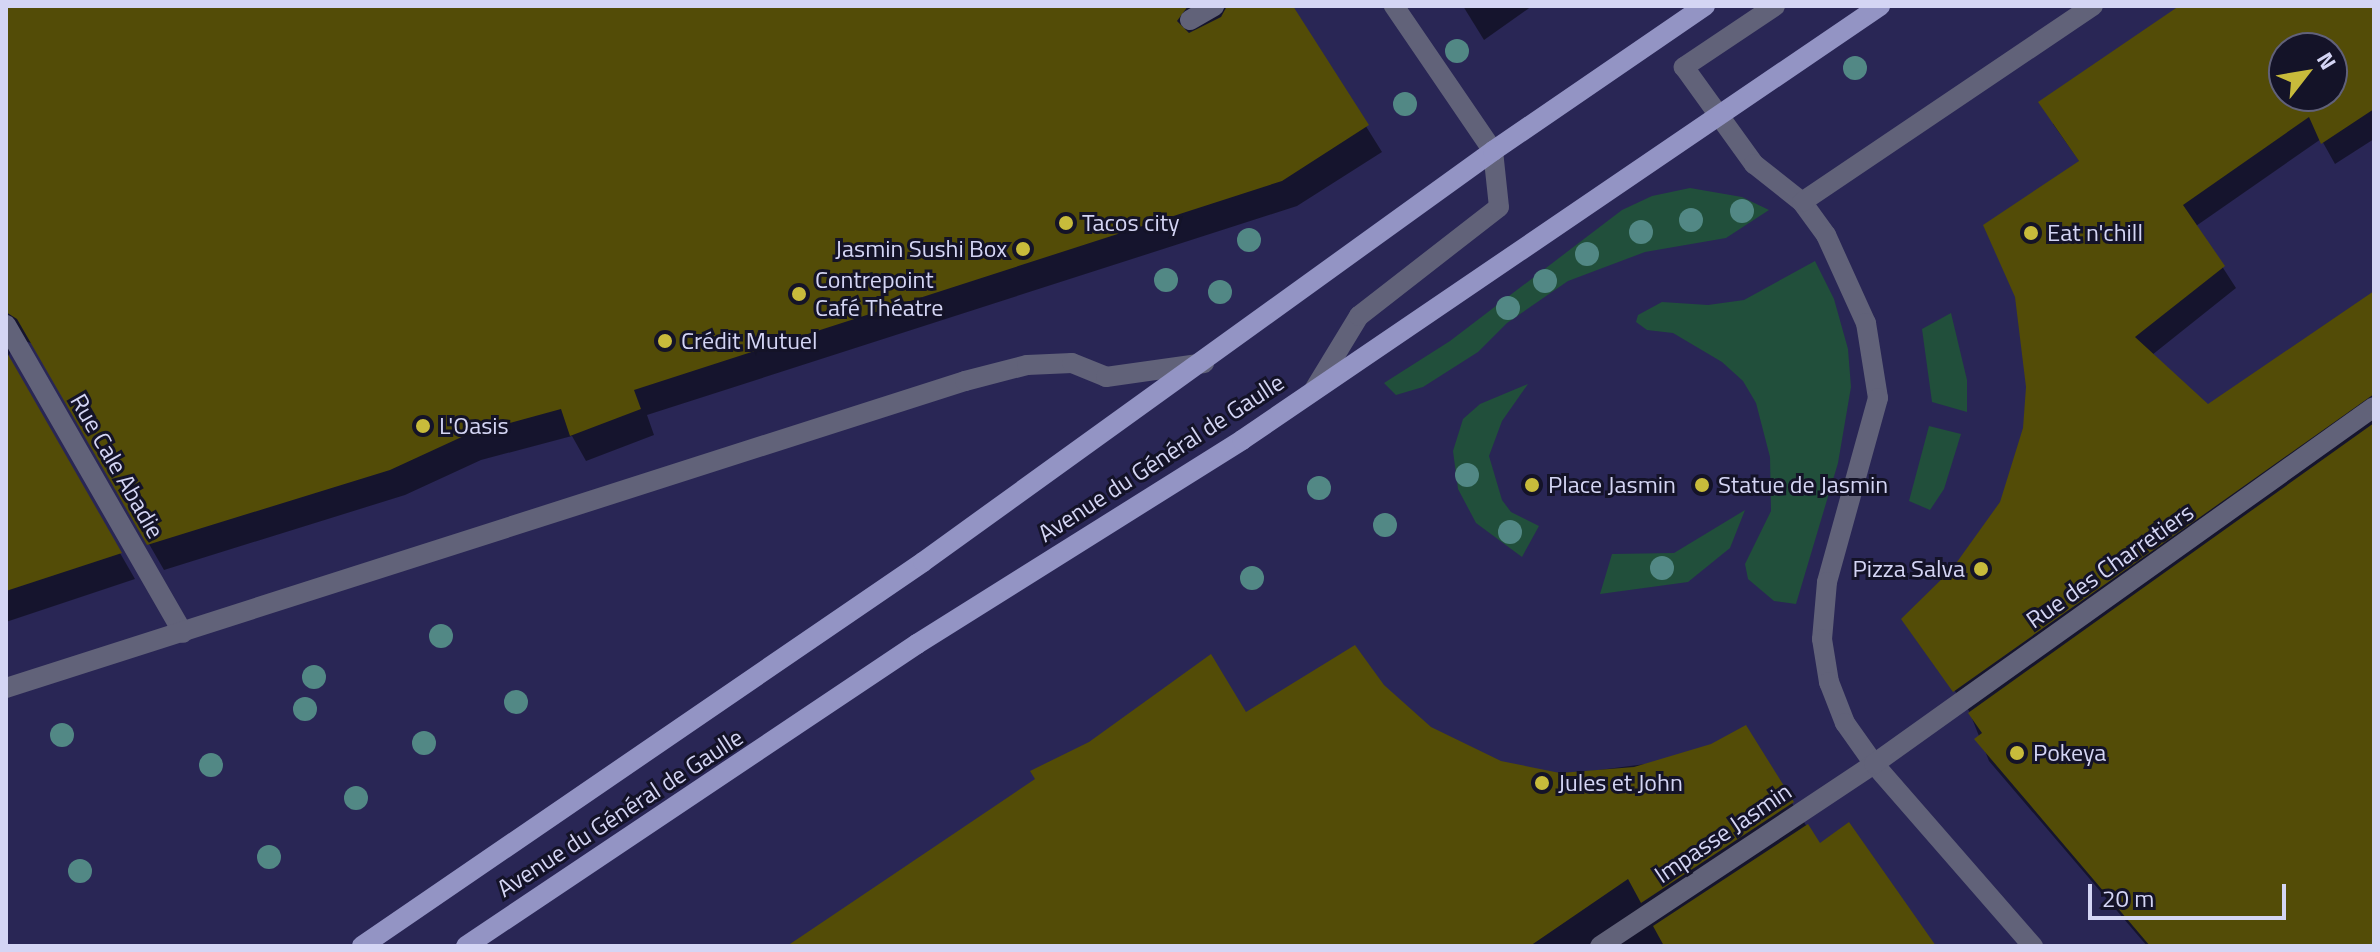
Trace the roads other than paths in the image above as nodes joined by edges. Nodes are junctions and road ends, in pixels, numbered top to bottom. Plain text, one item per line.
1 (1214, 6) edge
2 (1394, 6) edge
3 (1705, 6) edge
4 (1775, 6) edge
5 (1880, 6) edge
6 (2093, 6) edge
7 (1190, 20) dead end
8 (1717, 114) junction
9 (1493, 151) junction
10 (1802, 202) junction
11 (6, 325) edge
12 (1205, 363) junction
13 (1314, 390) junction
14 (2374, 407) edge
15 (183, 633) junction
16 (6, 688) edge
17 (1874, 764) junction
18 (362, 946) edge
19 (466, 946) edge
20 (1600, 946) edge
21 (2033, 946) edge

1 - 7 street
2 - 9 street
3 - 9 main road, Avenue du Général de Gaulle
4 - 8 street
5 - 8 main road, Avenue du Général de Gaulle
6 - 10 street
8 - 10 street
8 - 13 main road, Avenue du Général de Gaulle
9 - 12 main road, Avenue du Général de Gaulle
9 - 13 street
10 - 17 street
11 - 15 street, Rue Cale Abadie
12 - 15 street
12 - 18 main road, Avenue du Général de Gaulle
13 - 19 main road, Avenue du Général de Gaulle
14 - 17 street, Rue des Charretiers
15 - 16 street
17 - 20 street, Impasse Jasmin
17 - 21 street

